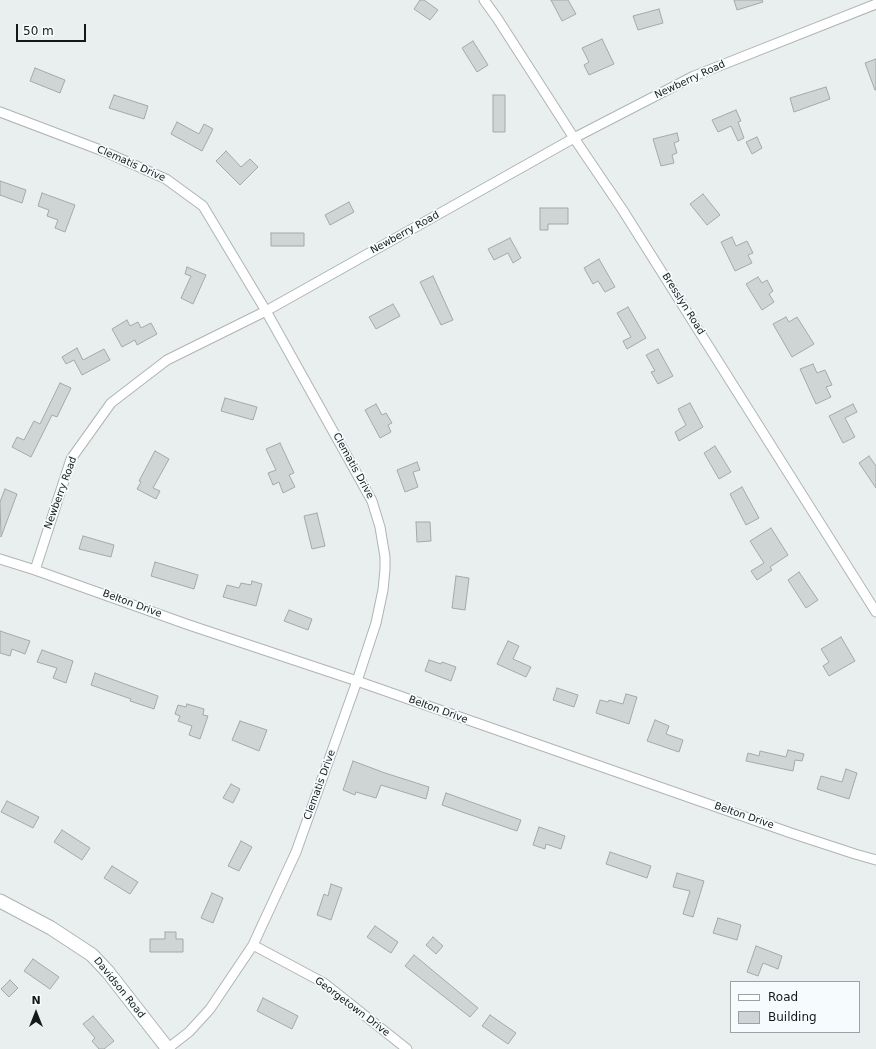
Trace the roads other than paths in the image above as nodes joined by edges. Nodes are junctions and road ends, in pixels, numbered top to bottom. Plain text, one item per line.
1 (484, 0) edge
2 (876, 4) edge
3 (0, 112) edge
4 (574, 138) junction
5 (266, 311) junction
6 (0, 559) edge
7 (34, 570) junction
8 (876, 612) edge
9 (357, 681) junction
10 (876, 860) edge
11 (0, 901) edge
12 (253, 945) junction
13 (167, 1049) edge
14 (407, 1049) edge

1 - 4 street, Bresslyn Road
2 - 4 street, Newberry Road
3 - 5 street, Clematis Drive
4 - 5 street, Newberry Road
4 - 8 street, Bresslyn Road
5 - 7 street, Newberry Road
5 - 9 street, Clematis Drive
6 - 7 street, Belton Drive
7 - 9 street, Belton Drive
9 - 10 street, Belton Drive
9 - 12 street, Clematis Drive
11 - 13 street, Davidson Road
12 - 13 street, Clematis Drive
12 - 14 street, Georgetown Drive

